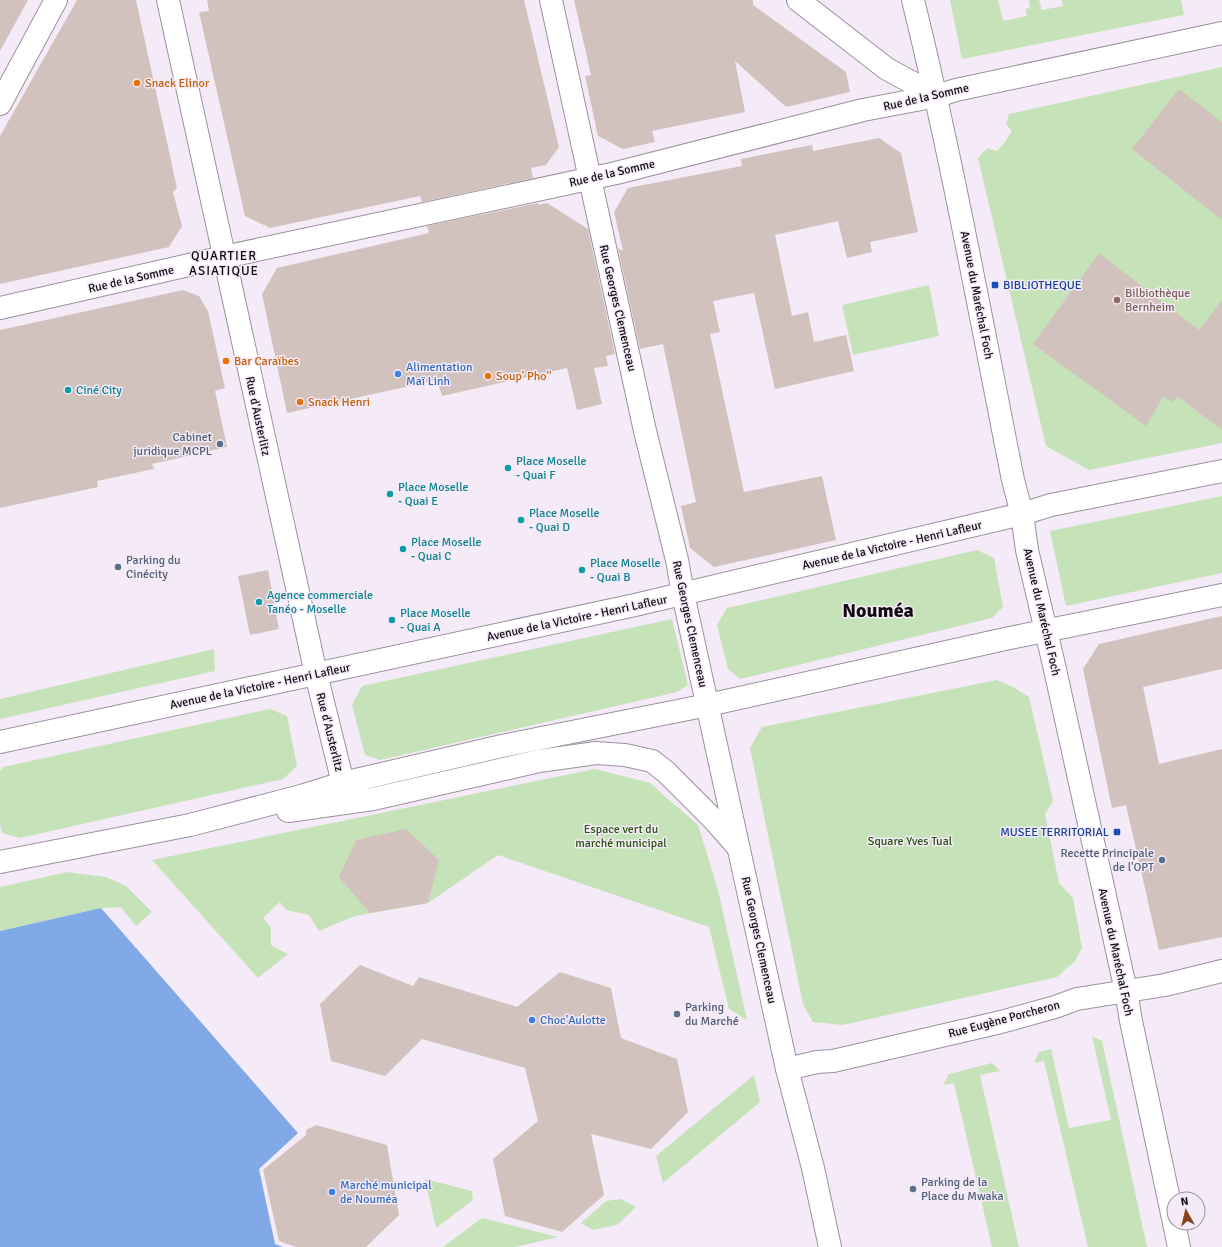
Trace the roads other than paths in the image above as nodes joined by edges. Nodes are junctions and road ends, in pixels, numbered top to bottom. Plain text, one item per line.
1 (56, 0) edge
2 (168, 0) edge
3 (551, 0) edge
4 (798, 0) edge
5 (913, 0) edge
6 (1222, 33) edge
7 (936, 96) junction
8 (0, 104) edge
9 (589, 179) junction
10 (224, 257) junction
11 (0, 308) edge
12 (1222, 471) edge
13 (1022, 514) junction
14 (684, 594) junction
15 (1222, 595) edge
16 (1047, 631) junction
17 (316, 674) junction
18 (708, 705) junction
19 (0, 742) edge
20 (342, 783) junction
21 (190, 825) junction
22 (739, 848) junction
23 (0, 862) edge
24 (1222, 971) edge
25 (1126, 991) junction
26 (787, 1069) junction
27 (1167, 1191) edge
28 (1176, 1231) edge
29 (830, 1247) edge
30 (1179, 1247) edge

1 - 8 main road
2 - 10 main road, Rue d'Austerlitz
3 - 9 main road, Rue Georges Clemenceau
4 - 7 main road
5 - 7 main road, Avenue du Maréchal Foch
6 - 7 main road, Rue de la Somme
7 - 9 main road, Rue de la Somme
7 - 13 main road, Avenue du Maréchal Foch
9 - 10 main road, Rue de la Somme
9 - 14 main road, Rue Georges Clemenceau
10 - 11 main road, Rue de la Somme
10 - 17 main road, Rue d'Austerlitz
12 - 13 main road, Avenue de la Victoire - Henri Lafleur
13 - 14 main road, Avenue de la Victoire - Henri Lafleur
13 - 16 main road, Avenue du Maréchal Foch
14 - 17 main road, Avenue de la Victoire - Henri Lafleur
14 - 18 main road, Rue Georges Clemenceau
15 - 16 main road
16 - 18 main road
16 - 25 main road, Avenue du Maréchal Foch
17 - 19 main road, Avenue de la Victoire - Henri Lafleur
17 - 20 main road, Rue d'Austerlitz
18 - 20 main road
18 - 22 main road, Rue Georges Clemenceau
20 - 21 main road
21 - 22 main road
21 - 23 main road
22 - 26 main road, Rue Georges Clemenceau
24 - 25 main road, Rue Eugène Porcheron
25 - 26 main road, Rue Eugène Porcheron
25 - 27 main road, Avenue du Maréchal Foch
26 - 29 main road, Rue Georges Clemenceau
28 - 30 main road, Avenue du Maréchal Foch

